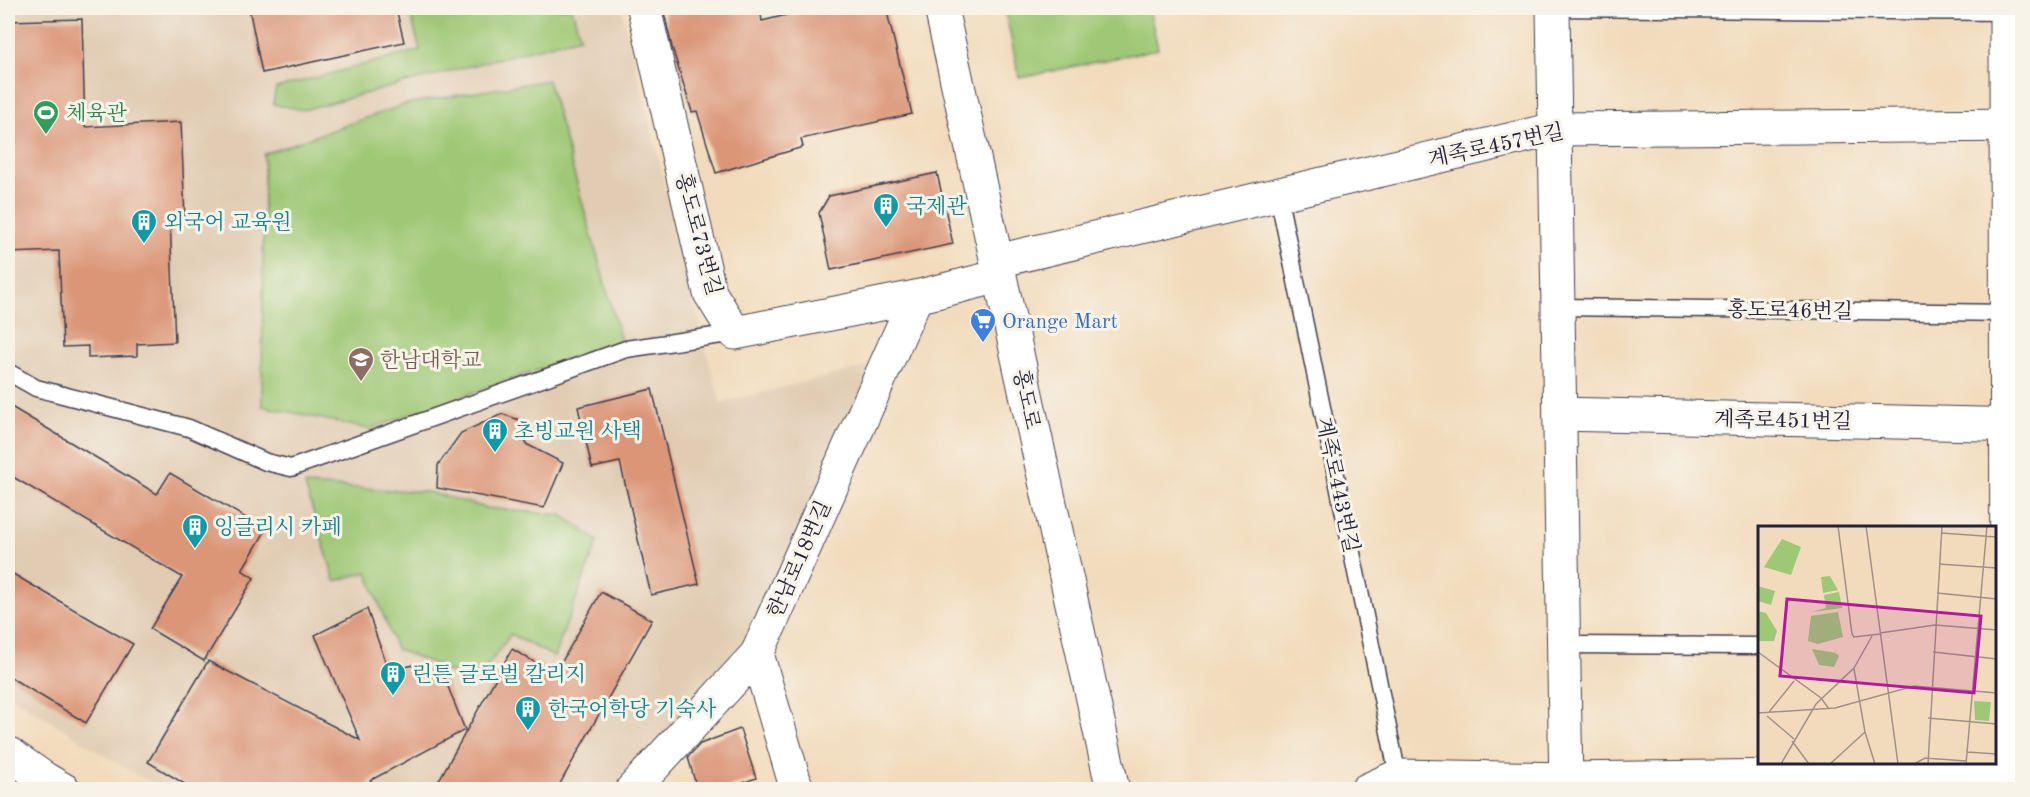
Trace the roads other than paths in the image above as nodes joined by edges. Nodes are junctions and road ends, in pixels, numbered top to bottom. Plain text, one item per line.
1 (644, 8) edge
2 (941, 8) edge
3 (1553, 8) edge
4 (2011, 10) edge
5 (2014, 125) edge
6 (1555, 129) junction
7 (1278, 194) junction
8 (998, 269) junction
9 (916, 297) junction
10 (1558, 307) junction
11 (2014, 313) edge
12 (735, 333) junction
13 (8, 372) edge
14 (1560, 414) junction
15 (2015, 425) edge
16 (1564, 645) junction
17 (1758, 646) edge
18 (2008, 648) edge
19 (757, 654) junction
20 (8, 753) edge
21 (1398, 776) junction
22 (2012, 778) edge
23 (1566, 784) edge
24 (64, 789) edge
25 (633, 789) edge
26 (797, 789) edge
27 (1113, 789) edge
28 (1367, 789) edge

1 - 12 street, 홍도로73번길
2 - 8 street, 홍도로
3 - 4 lane
3 - 6 street
4 - 5 street
5 - 6 street, 계족로457번길
5 - 11 street
6 - 7 street, 계족로457번길
6 - 10 street
7 - 8 street, 계족로457번길
7 - 21 lane, 계족로443번길
8 - 9 street
8 - 27 street, 홍도로
9 - 12 street
9 - 19 street, 한남로18번길
10 - 11 lane, 홍도로46번길
10 - 14 street
11 - 15 street
12 - 13 lane
14 - 15 street, 계족로451번길
14 - 16 street
15 - 18 street
16 - 17 lane
16 - 23 street
18 - 22 street
19 - 25 street, 한남로18번길
19 - 26 street
20 - 24 street
21 - 23 street
21 - 28 street
22 - 23 street

